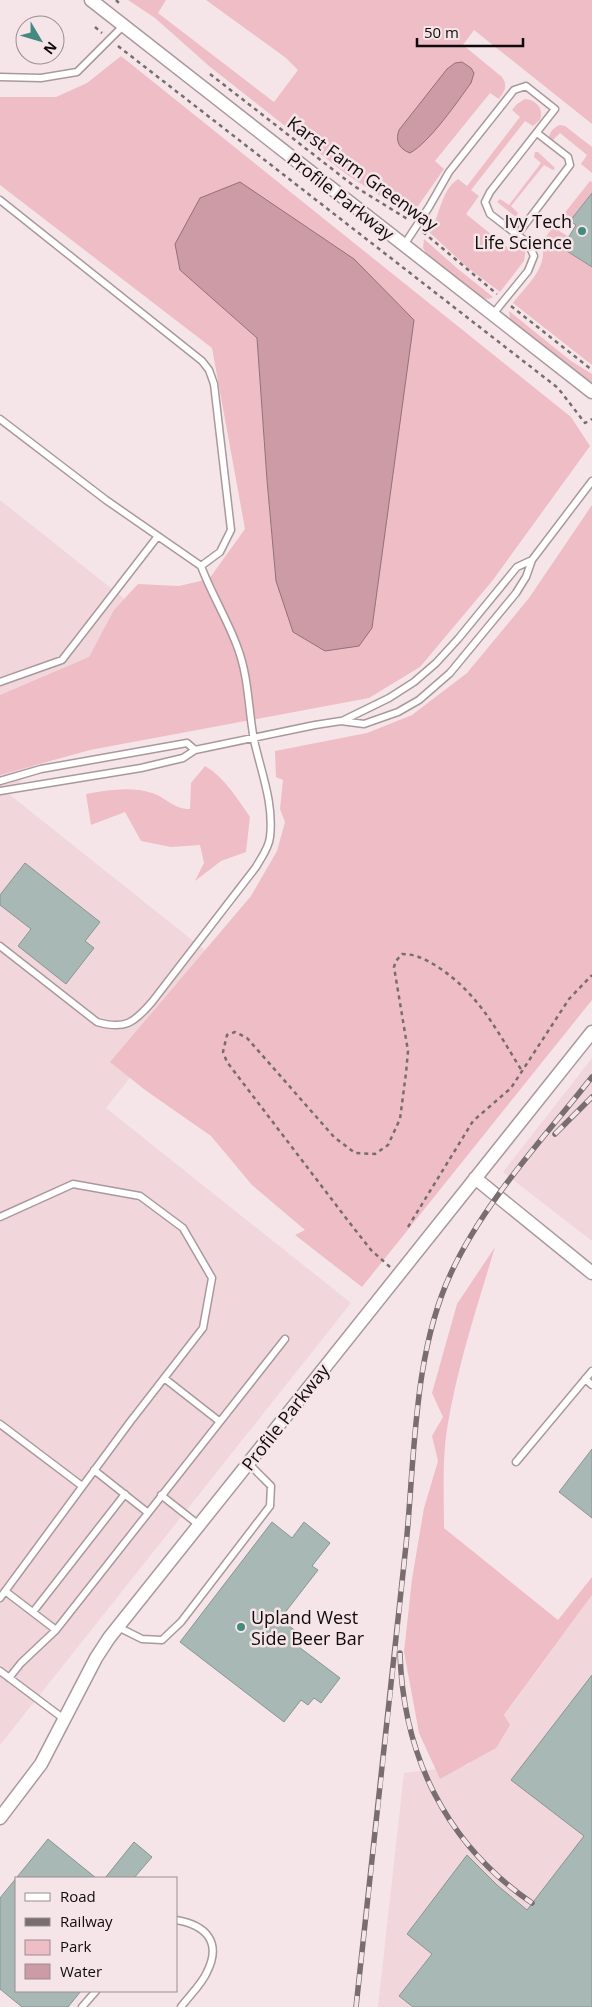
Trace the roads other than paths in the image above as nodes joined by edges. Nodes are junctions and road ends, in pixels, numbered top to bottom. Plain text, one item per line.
1 (91, 0) edge
2 (123, 26) junction
3 (0, 77) edge
4 (536, 133) junction
5 (0, 200) edge
6 (517, 235) junction
7 (404, 245) junction
8 (493, 314) junction
9 (592, 392) edge
10 (0, 419) edge
11 (592, 481) edge
12 (158, 536) junction
13 (532, 560) junction
14 (201, 566) junction
15 (0, 682) edge
16 (341, 722) junction
17 (254, 739) junction
18 (196, 750) junction
19 (0, 781) edge
20 (0, 792) edge
21 (0, 946) edge
22 (592, 1032) edge
23 (475, 1178) junction
24 (0, 1217) edge
25 (592, 1274) edge
26 (285, 1339) dead end
27 (592, 1371) edge
28 (164, 1378) junction
29 (585, 1379) junction
30 (592, 1385) edge
31 (219, 1422) junction
32 (0, 1424) edge
33 (516, 1462) dead end
34 (248, 1463) junction
35 (94, 1470) junction
36 (82, 1486) junction
37 (125, 1494) junction
38 (161, 1495) junction
39 (147, 1512) junction
40 (199, 1525) junction
41 (5, 1591) junction
42 (0, 1598) edge
43 (33, 1612) junction
44 (118, 1627) junction
45 (56, 1630) junction
46 (0, 1671) edge
47 (9, 1678) junction
48 (64, 1719) junction
49 (0, 1818) edge
50 (178, 1920) edge
51 (95, 1992) edge
52 (82, 2007) edge
53 (181, 2007) edge

1 - 2 street, Profile Parkway
2 - 3 lane
2 - 7 street, Profile Parkway
4 - 6 lane
4 - 6 lane
4 - 7 lane
5 - 14 lane
6 - 8 lane
7 - 8 street, Profile Parkway
8 - 9 street, Profile Parkway
10 - 12 lane
11 - 13 lane
12 - 14 lane
12 - 15 lane
13 - 16 lane
13 - 16 lane
14 - 17 lane
16 - 17 lane
17 - 18 lane
17 - 21 lane
18 - 19 lane
18 - 20 lane
22 - 23 street, Profile Parkway
23 - 25 street
23 - 34 street, Profile Parkway
24 - 28 lane
26 - 31 lane
27 - 29 lane
28 - 31 lane
28 - 35 lane
29 - 30 lane
29 - 33 lane
31 - 38 lane
32 - 36 lane
34 - 40 street, Profile Parkway
34 - 44 lane
35 - 36 lane
35 - 37 lane
36 - 41 lane
37 - 39 lane
37 - 43 lane
38 - 39 lane
38 - 40 lane
39 - 45 lane
40 - 44 street, Profile Parkway
41 - 42 lane
41 - 43 lane
43 - 45 lane
44 - 48 street, Profile Parkway
45 - 47 lane
46 - 47 lane
47 - 48 lane
48 - 49 street, Profile Parkway
50 - 53 lane
51 - 52 lane

